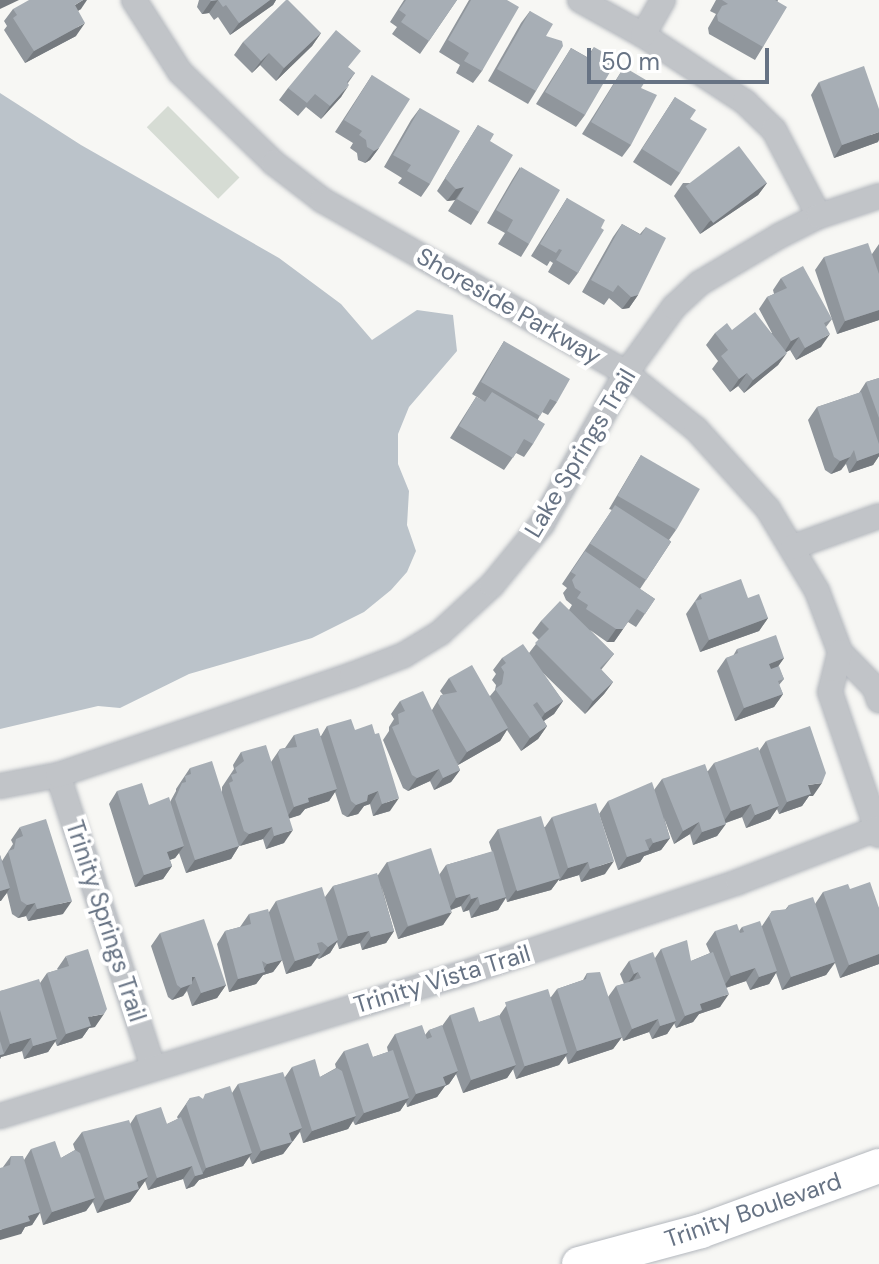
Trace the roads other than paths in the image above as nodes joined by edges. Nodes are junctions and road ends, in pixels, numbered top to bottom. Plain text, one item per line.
1 (134, 0) edge
2 (580, 0) edge
3 (663, 0) edge
4 (643, 35) junction
5 (879, 196) edge
6 (819, 216) junction
7 (626, 373) junction
8 (879, 516) edge
9 (793, 547) junction
10 (840, 652) junction
11 (879, 700) edge
12 (58, 775) junction
13 (0, 786) edge
14 (878, 831) edge
15 (153, 1067) junction
16 (0, 1116) edge
17 (879, 1166) edge
18 (579, 1264) edge

1 - 7 street, Shoreside Parkway
2 - 4 street
3 - 4 street
4 - 6 street
5 - 6 street, Lake Springs Trail
6 - 7 street, Lake Springs Trail
7 - 9 street, Shoreside Parkway
7 - 12 street, Lake Springs Trail
8 - 9 street
9 - 10 street, Shoreside Parkway
10 - 11 street, Shoreside Parkway
10 - 14 street
12 - 13 street, Lake Springs Trail
12 - 15 street, Trinity Springs Trail
14 - 15 street, Trinity Vista Trail
15 - 16 street, Trinity Vista Trail
17 - 18 main road, Trinity Boulevard

